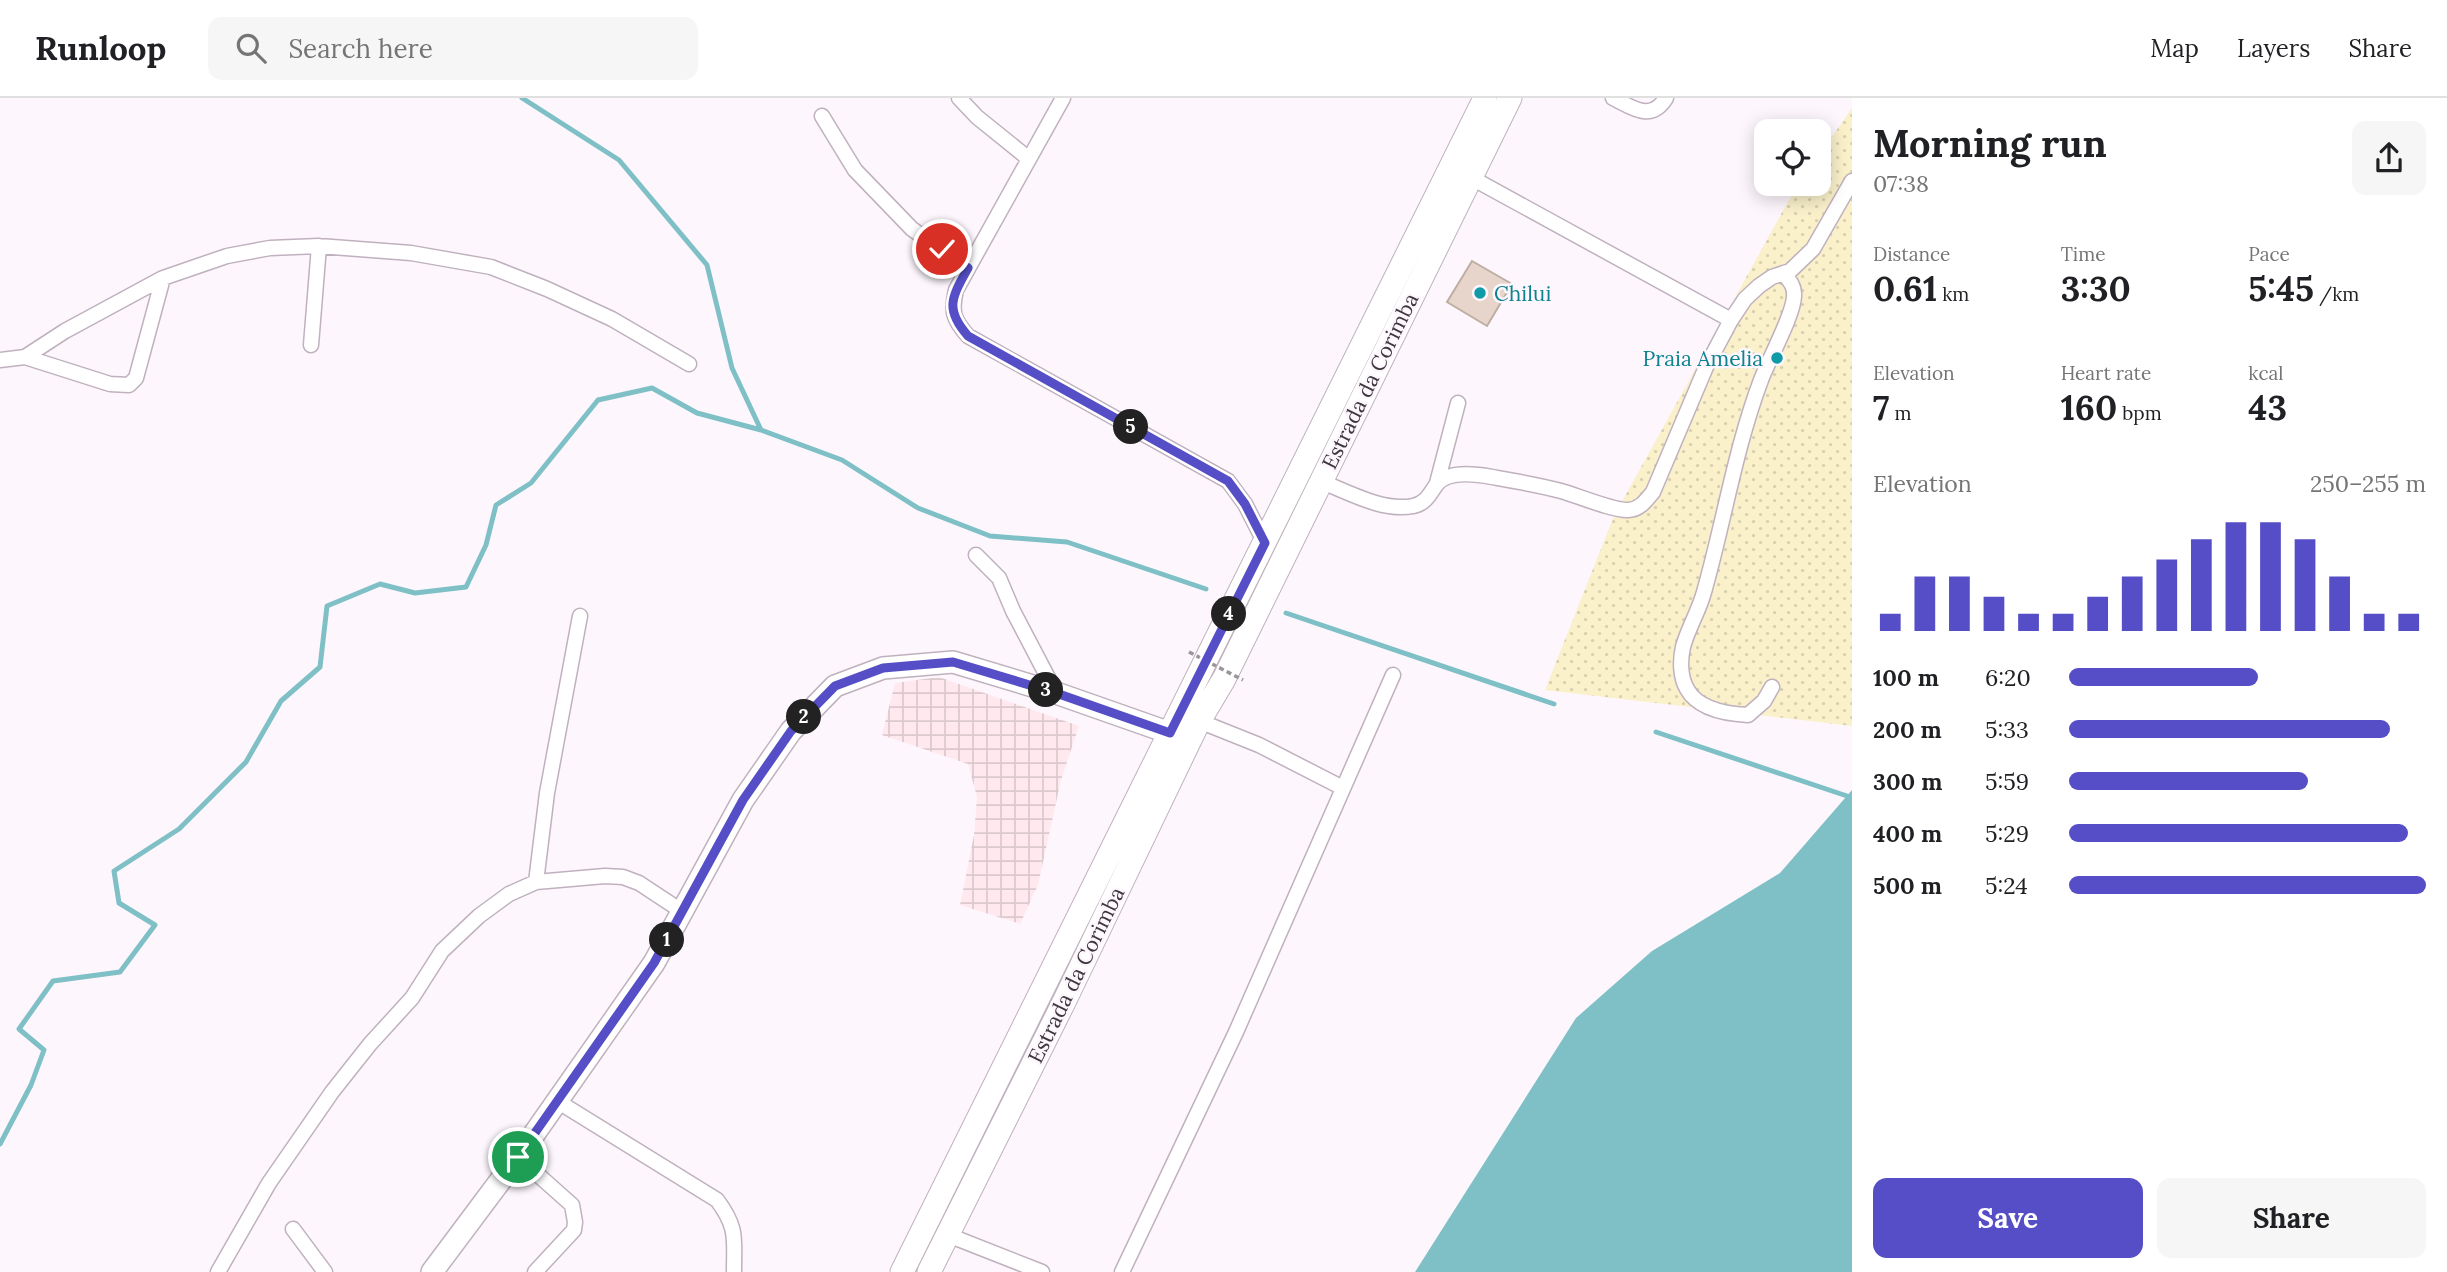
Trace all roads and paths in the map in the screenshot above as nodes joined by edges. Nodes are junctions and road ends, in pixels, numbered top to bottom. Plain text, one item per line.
1 (959, 98) edge
2 (1063, 98) edge
3 (1485, 98) edge
4 (1510, 98) edge
5 (1613, 98) edge
6 (1667, 98) edge
7 (822, 116) dead end
8 (1029, 159) junction
9 (1470, 177) junction
10 (1852, 181) edge
11 (319, 246) junction
12 (968, 268) junction
13 (1783, 273) junction
14 (163, 278) junction
15 (1731, 320) junction
16 (311, 345) dead end
17 (24, 357) junction
18 (0, 360) edge
19 (689, 364) dead end
20 (1458, 403) dead end
21 (1320, 481) junction
22 (1437, 483) junction
23 (1265, 543) junction
24 (976, 555) dead end
25 (580, 616) dead end
26 (1199, 653) junction
27 (1233, 675) junction
28 (1393, 675) dead end
29 (1772, 687) dead end
30 (1056, 693) junction
31 (1199, 722) junction
32 (1170, 733) junction
33 (1343, 788) junction
34 (536, 882) junction
35 (683, 912) junction
36 (557, 1101) junction
37 (518, 1157) junction
38 (292, 1229) dead end
39 (947, 1235) junction
40 (218, 1272) edge
41 (325, 1272) edge
42 (432, 1272) edge
43 (535, 1272) edge
44 (734, 1272) edge
45 (902, 1272) edge
46 (929, 1272) edge
47 (1042, 1272) edge
48 (1122, 1272) edge

1 - 8 street
2 - 8 street
3 - 23 main road, Estrada da Corimba
4 - 9 main road, Estrada da Corimba
5 - 6 street
7 - 12 street
8 - 12 street
9 - 15 street
9 - 21 main road, Estrada da Corimba
10 - 13 street
11 - 14 street
11 - 16 street
11 - 19 street
12 - 23 street
13 - 15 street
13 - 29 street
14 - 17 street
14 - 17 street
15 - 22 street
17 - 18 street
20 - 22 street
21 - 22 street
21 - 27 main road, Estrada da Corimba
23 - 26 main road, Estrada da Corimba
24 - 30 street
25 - 34 street
26 - 27 path, bridge
26 - 32 main road, Estrada da Corimba
27 - 31 main road, Estrada da Corimba
28 - 33 street
30 - 32 street
30 - 35 street
31 - 33 street
31 - 39 main road, Estrada da Corimba
32 - 45 main road, Estrada da Corimba
33 - 48 street
34 - 35 street
34 - 40 street
35 - 36 street
36 - 37 street
36 - 44 street
37 - 42 street
37 - 43 street
38 - 41 street
39 - 46 main road, Estrada da Corimba
39 - 47 street

